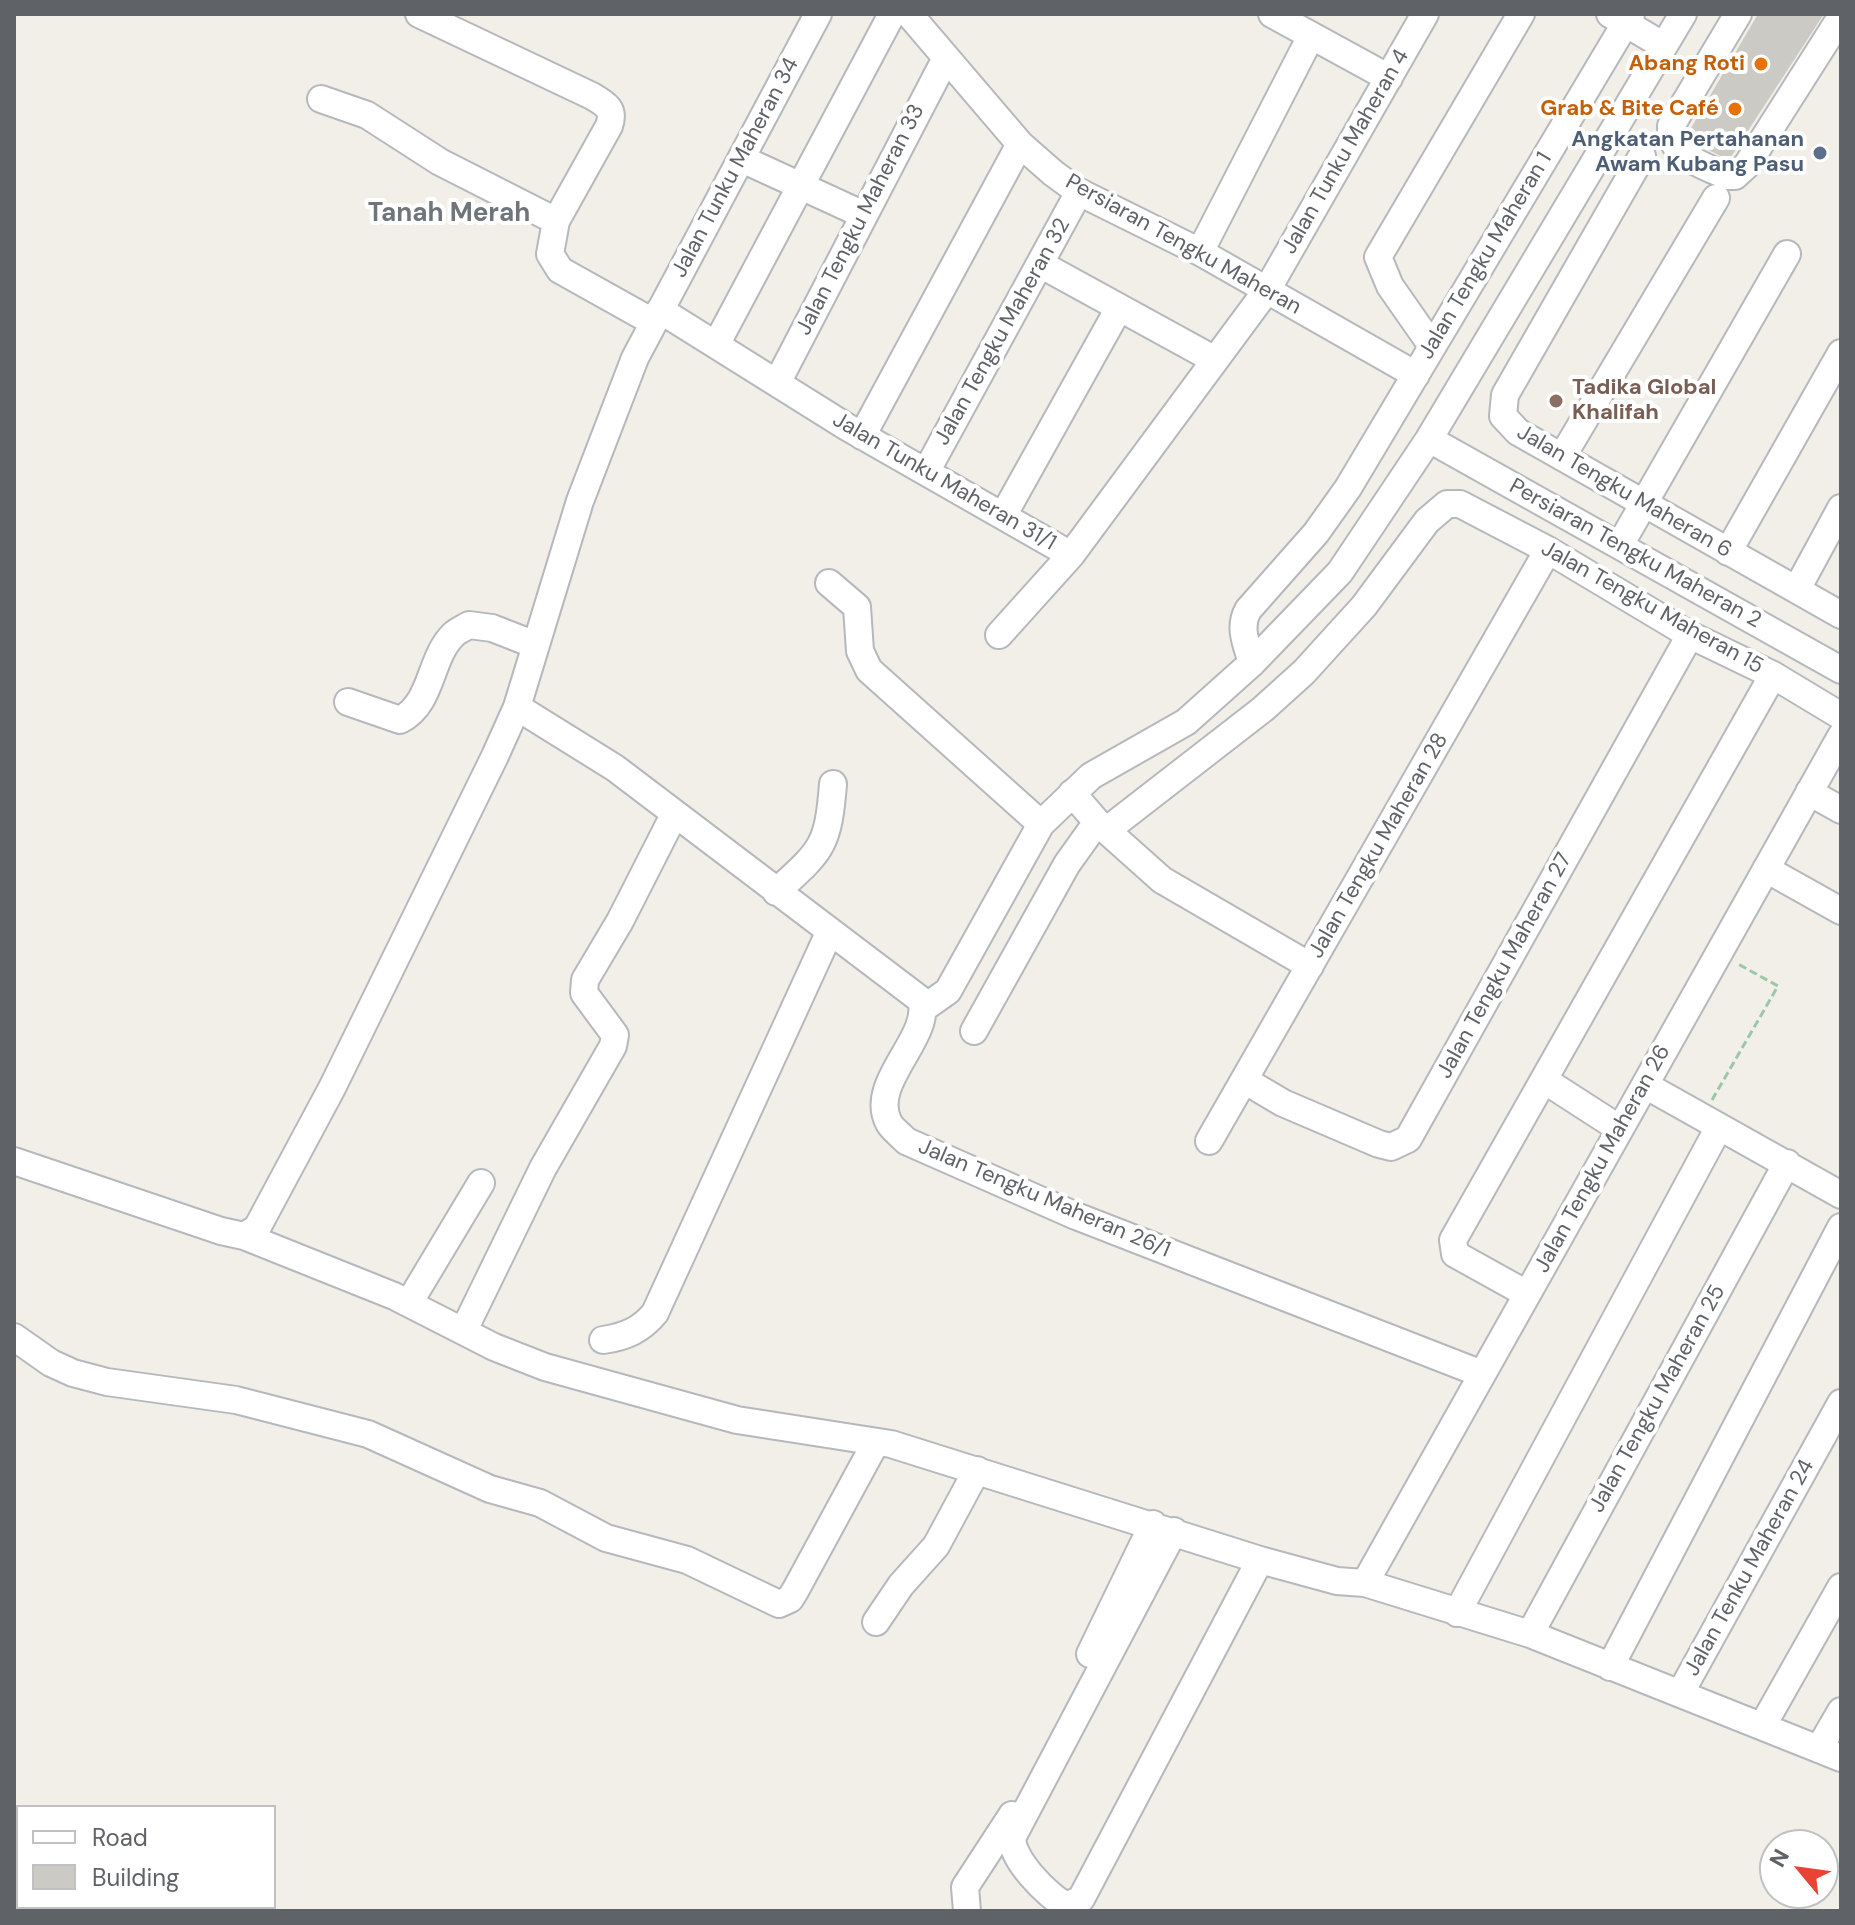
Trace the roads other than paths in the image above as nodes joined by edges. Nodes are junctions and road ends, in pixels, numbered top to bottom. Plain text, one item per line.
1 (419, 14) edge
2 (818, 14) edge
3 (892, 14) edge
4 (909, 14) edge
5 (1272, 14) edge
6 (1425, 14) edge
7 (1521, 14) edge
8 (1683, 14) edge
9 (1738, 14) edge
10 (1622, 17) edge
11 (1841, 17) edge
12 (1311, 36) junction
13 (1664, 46) junction
14 (946, 58) junction
15 (1389, 78) junction
16 (321, 99) dead end
17 (1632, 101) junction
18 (1671, 126) junction
19 (1020, 144) junction
20 (1642, 156) dead end
21 (742, 159) junction
22 (802, 184) junction
23 (1079, 192) junction
24 (1716, 198) dead end
25 (864, 215) junction
26 (556, 221) junction
27 (1200, 252) junction
28 (1787, 254) dead end
29 (1040, 264) junction
30 (1267, 290) junction
31 (1119, 308) junction
32 (657, 316) junction
33 (716, 345) junction
34 (1432, 346) junction
35 (1841, 353) edge
36 (1215, 360) junction
37 (1416, 375) junction
38 (777, 383) junction
39 (862, 436) junction
40 (1429, 439) junction
41 (1562, 457) junction
42 (926, 472) junction
43 (1644, 502) junction
44 (1841, 508) edge
45 (1003, 516) junction
46 (1834, 537) edge
47 (1620, 545) junction
48 (1548, 550) junction
49 (1728, 552) junction
50 (1071, 555) junction
51 (829, 583) dead end
52 (1797, 589) junction
53 (1841, 615) edge
54 (999, 635) dead end
55 (1690, 635) junction
56 (533, 644) junction
57 (1252, 663) junction
58 (1841, 670) edge
59 (1773, 675) junction
60 (348, 702) dead end
61 (517, 707) junction
62 (1841, 716) edge
63 (1841, 736) edge
64 (833, 784) dead end
65 (1809, 792) junction
66 (1072, 793) junction
67 (1841, 810) edge
68 (674, 815) junction
69 (1041, 824) junction
70 (1102, 826) junction
71 (1766, 869) junction
72 (776, 892) junction
73 (1841, 911) edge
74 (830, 931) junction
75 (1310, 966) junction
76 (924, 1008) junction
77 (974, 1031) dead end
78 (1244, 1080) junction
79 (1544, 1080) junction
80 (1645, 1085) junction
81 (1714, 1116) junction
82 (1620, 1129) junction
83 (1209, 1141) dead end
84 (14, 1161) edge
85 (1787, 1163) junction
86 (481, 1183) dead end
87 (1841, 1195) edge
88 (1841, 1227) edge
89 (244, 1236) junction
90 (1527, 1294) junction
91 (409, 1303) junction
92 (464, 1330) junction
93 (14, 1337) edge
94 (603, 1340) dead end
95 (1482, 1374) junction
96 (1837, 1419) edge
97 (876, 1442) junction
98 (977, 1470) junction
99 (1164, 1528) junction
100 (1260, 1560) junction
101 (1365, 1583) junction
102 (1841, 1587) edge
103 (1457, 1613) junction
104 (876, 1622) dead end
105 (1530, 1634) junction
106 (1610, 1667) junction
107 (1681, 1692) junction
108 (1841, 1711) edge
109 (1763, 1725) junction
110 (1830, 1752) edge
111 (967, 1911) edge

1 - 26 street
2 - 21 street, Jalan Tunku Maheran 34
3 - 22 street
4 - 14 street, Persiaran Tengku Maheran
5 - 12 street
6 - 15 street, Jalan Tunku Maheran 4
7 - 34 street
8 - 13 street
9 - 18 street
10 - 13 street
10 - 34 street, Jalan Tengku Maheran 1
11 - 18 street
12 - 15 street
12 - 27 street
13 - 17 street
14 - 19 street, Persiaran Tengku Maheran
14 - 25 street, Jalan Tengku Maheran 33
15 - 30 street, Jalan Tunku Maheran 4
16 - 26 street
17 - 18 street
17 - 40 street
19 - 23 street, Persiaran Tengku Maheran
19 - 39 street
20 - 41 street, Jalan Tengku Maheran 6
21 - 22 street
21 - 32 street, Jalan Tunku Maheran 34
22 - 25 street
22 - 33 street
23 - 27 street, Persiaran Tengku Maheran
23 - 29 street, Jalan Tengku Maheran 32
24 - 41 street
25 - 38 street, Jalan Tengku Maheran 33
26 - 32 street, Jalan Tunku Maheran 31/1
27 - 30 street, Persiaran Tengku Maheran
28 - 43 street
29 - 31 street
29 - 42 street, Jalan Tengku Maheran 32
30 - 36 street, Jalan Tunku Maheran 31/1
30 - 37 street, Persiaran Tengku Maheran
31 - 36 street
31 - 45 street
32 - 33 street, Jalan Tunku Maheran 31/1
32 - 56 street, Jalan Tunku Maheran 34
33 - 38 street, Jalan Tunku Maheran 31/1
34 - 37 street, Jalan Tengku Maheran 1
35 - 49 street
36 - 50 street, Jalan Tunku Maheran 31/1
37 - 57 street, Jalan Tengku Maheran 1
38 - 39 street, Jalan Tunku Maheran 31/1
39 - 42 street, Jalan Tunku Maheran 31/1
40 - 47 street, Persiaran Tengku Maheran 2
40 - 57 street
41 - 43 street, Jalan Tengku Maheran 6
42 - 45 street, Jalan Tunku Maheran 31/1
43 - 47 street
43 - 49 street, Jalan Tengku Maheran 6
44 - 46 street
45 - 50 street, Jalan Tunku Maheran 31/1
46 - 52 street
47 - 58 street, Persiaran Tengku Maheran 2
48 - 55 street, Jalan Tengku Maheran 15
48 - 70 street, Jalan Tengku Maheran 15
48 - 75 street, Jalan Tengku Maheran 28
49 - 52 street, Jalan Tengku Maheran 6
50 - 54 street
51 - 69 street
52 - 53 street, Jalan Tengku Maheran 6
55 - 59 street, Jalan Tengku Maheran 15
55 - 78 street, Jalan Tengku Maheran 27
56 - 60 street
56 - 61 street, Jalan Tunku Maheran 34
57 - 66 street
59 - 62 street, Jalan Tengku Maheran 15
59 - 79 street
61 - 68 street
61 - 89 street, Jalan Tunku Maheran 34
63 - 65 street, Jalan Tengku Maheran 26
64 - 72 street
65 - 67 street
65 - 71 street, Jalan Tengku Maheran 26
66 - 69 street
66 - 70 street
68 - 72 street
68 - 92 street
69 - 76 street
70 - 75 street
70 - 77 street
71 - 73 street
71 - 80 street, Jalan Tengku Maheran 26
72 - 74 street
74 - 76 street
74 - 94 street
75 - 78 street, Jalan Tengku Maheran 28
76 - 95 street, Jalan Tengku Maheran 26/1
78 - 83 street, Jalan Tengku Maheran 28
79 - 82 street
79 - 90 street
80 - 81 street
80 - 82 street, Jalan Tengku Maheran 26
81 - 85 street
81 - 103 street
82 - 90 street, Jalan Tengku Maheran 26
84 - 89 street
85 - 87 street
85 - 105 street, Jalan Tengku Maheran 25
86 - 91 street
88 - 106 street
89 - 91 street
90 - 95 street, Jalan Tengku Maheran 26
91 - 92 street
92 - 97 street
93 - 97 street
95 - 101 street, Jalan Tengku Maheran 26
96 - 107 street, Jalan Tenku Maheran 24
97 - 98 street
98 - 99 street
98 - 104 street
99 - 100 street
99 - 100 street
99 - 111 street
100 - 101 street
101 - 103 street
102 - 109 street
103 - 105 street
105 - 106 street
106 - 107 street
107 - 109 street
108 - 110 street
109 - 110 street

